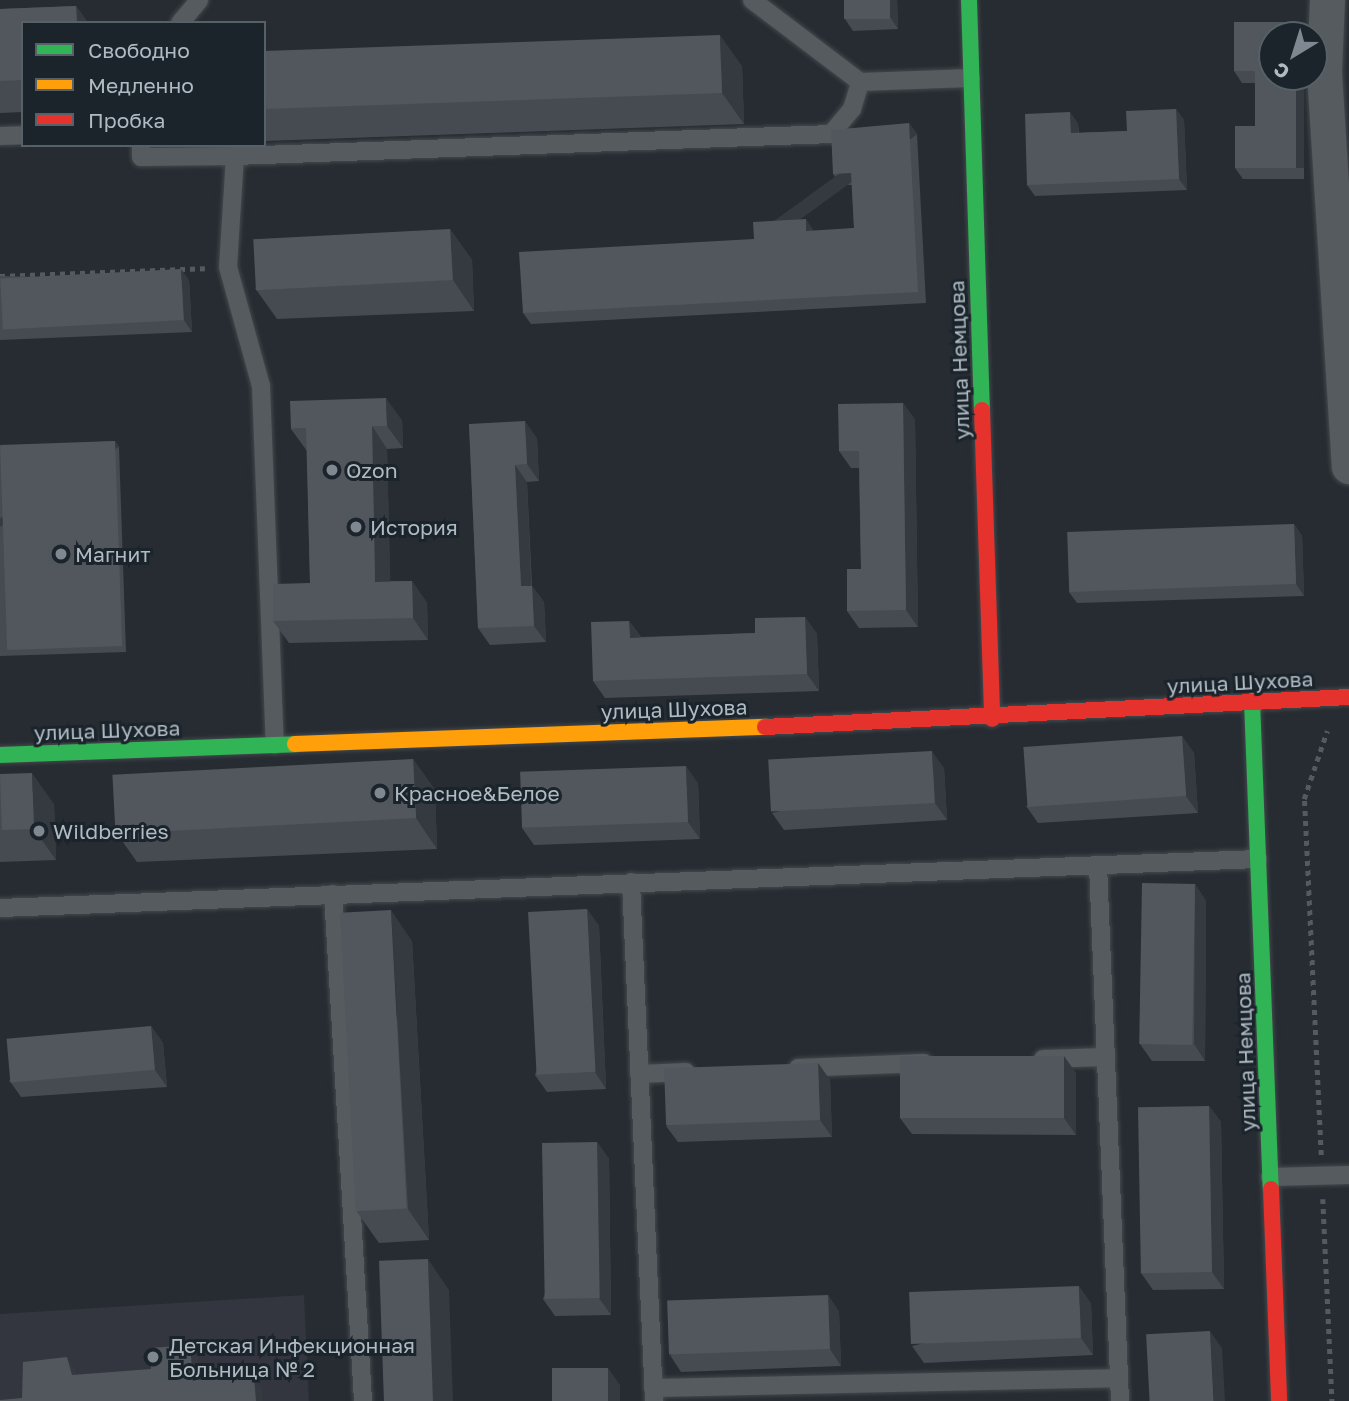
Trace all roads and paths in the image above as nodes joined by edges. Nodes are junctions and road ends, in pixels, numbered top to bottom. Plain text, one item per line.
1 (199, 0) edge
2 (752, 0) edge
3 (969, 0) edge
4 (1327, 0) edge
5 (182, 21) edge
6 (971, 78) junction
7 (860, 82) junction
8 (21, 135) edge
9 (0, 136) edge
10 (141, 147) edge
11 (234, 156) junction
12 (228, 267) junction
13 (0, 276) edge
14 (1349, 466) edge
15 (1349, 697) edge
16 (1252, 701) junction
17 (992, 719) junction
18 (275, 745) junction
19 (0, 755) edge
20 (1258, 859) junction
21 (1098, 865) junction
22 (631, 882) junction
23 (333, 894) junction
24 (0, 908) edge
25 (1106, 1056) junction
26 (1024, 1060) edge
27 (941, 1063) edge
28 (777, 1069) edge
29 (708, 1072) edge
30 (639, 1074) junction
31 (1349, 1175) edge
32 (1270, 1177) junction
33 (1119, 1378) junction
34 (654, 1394) edge
35 (363, 1401) edge
36 (1120, 1401) edge
37 (1279, 1401) edge

1 - 5 lane
2 - 7 lane
3 - 6 street, улица Немцова
4 - 14 street
6 - 7 lane
6 - 17 street, улица Немцова
7 - 11 lane
8 - 9 lane
10 - 11 lane
11 - 12 lane
12 - 13 path
12 - 18 lane
15 - 16 street, улица Шухова
16 - 17 street, улица Шухова
16 - 20 street, улица Немцова
17 - 18 street, улица Шухова
18 - 19 street, улица Шухова
20 - 21 lane
20 - 32 street, улица Немцова
21 - 22 lane
21 - 25 lane
22 - 23 lane
22 - 30 lane
23 - 24 lane
23 - 35 lane
25 - 26 lane
25 - 33 lane
27 - 28 lane
29 - 30 lane
30 - 34 lane
31 - 32 lane
32 - 37 street, улица Немцова
33 - 34 lane
33 - 36 lane

